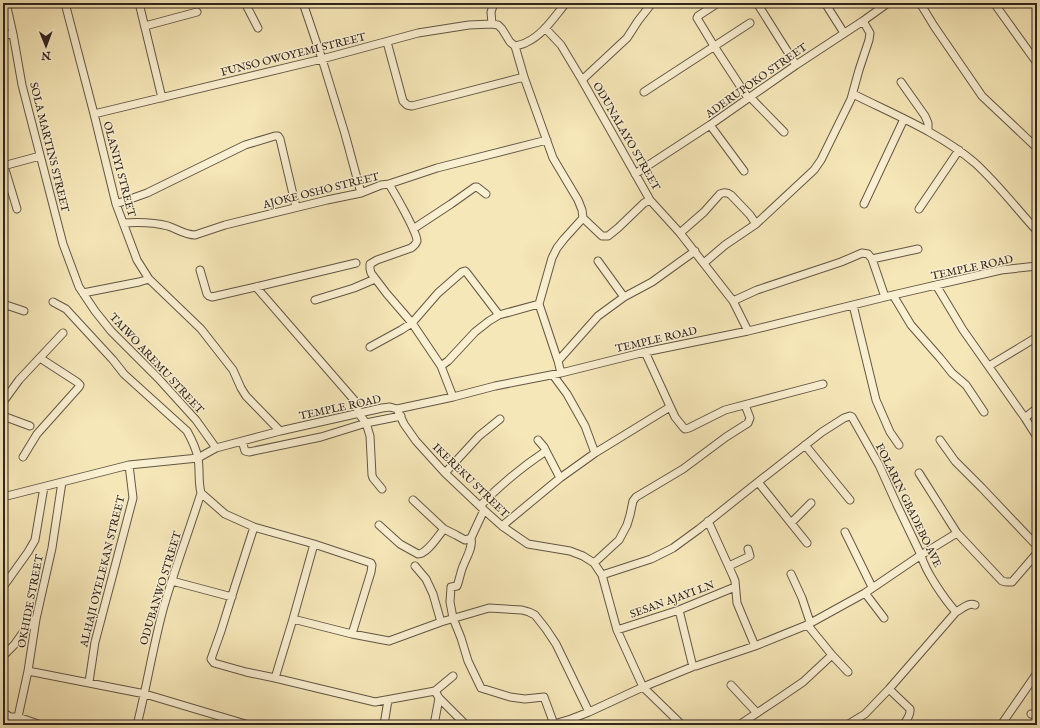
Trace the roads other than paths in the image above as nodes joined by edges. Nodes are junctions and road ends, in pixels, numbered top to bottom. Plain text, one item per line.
1 (6, 3) edge
2 (65, 3) edge
3 (139, 3) edge
4 (245, 3) edge
5 (302, 3) edge
6 (494, 3) edge
7 (566, 3) edge
8 (652, 3) edge
9 (718, 3) edge
10 (757, 3) edge
11 (826, 3) edge
12 (888, 3) edge
13 (920, 3) edge
14 (994, 3) edge
15 (197, 12) dead end
16 (863, 21) junction
17 (750, 23) dead end
18 (495, 24) junction
19 (145, 26) junction
20 (258, 28) dead end
21 (545, 28) junction
22 (844, 33) junction
23 (13, 34) junction
24 (3, 35) edge
25 (387, 42) junction
26 (515, 46) junction
27 (714, 46) junction
28 (322, 59) junction
29 (1037, 64) edge
30 (796, 65) junction
31 (524, 76) junction
32 (582, 80) junction
33 (901, 82) dead end
34 (644, 92) dead end
35 (853, 94) junction
36 (162, 98) junction
37 (749, 98) junction
38 (94, 114) junction
39 (904, 119) junction
40 (710, 125) junction
41 (928, 131) junction
42 (784, 132) dead end
43 (547, 140) junction
44 (1037, 148) edge
45 (958, 150) junction
46 (40, 156) junction
47 (3, 166) edge
48 (744, 171) dead end
49 (635, 174) junction
50 (389, 184) junction
51 (361, 193) junction
52 (486, 194) dead end
53 (650, 200) junction
54 (116, 204) junction
55 (864, 204) dead end
56 (296, 207) junction
57 (18, 209) dead end
58 (919, 209) dead end
59 (583, 218) junction
60 (123, 223) junction
61 (756, 224) junction
62 (413, 229) junction
63 (1037, 231) edge
64 (680, 232) junction
65 (918, 249) dead end
66 (695, 251) junction
67 (872, 259) junction
68 (598, 261) dead end
69 (356, 263) dead end
70 (704, 263) junction
71 (1037, 266) edge
72 (200, 270) dead end
73 (149, 279) junction
74 (375, 279) junction
75 (936, 285) junction
76 (256, 287) junction
77 (83, 293) junction
78 (889, 296) junction
79 (624, 297) junction
80 (315, 300) dead end
81 (733, 301) junction
82 (53, 302) dead end
83 (3, 304) edge
84 (538, 304) junction
85 (853, 305) junction
86 (24, 311) dead end
87 (499, 315) junction
88 (412, 323) junction
89 (748, 331) junction
90 (63, 333) dead end
91 (1037, 338) edge
92 (370, 347) dead end
93 (645, 352) junction
94 (40, 358) junction
95 (558, 361) junction
96 (441, 366) junction
97 (989, 366) junction
98 (561, 373) junction
99 (553, 375) junction
100 (823, 384) dead end
101 (453, 397) junction
102 (3, 402) edge
103 (745, 406) junction
104 (670, 407) junction
105 (1037, 408) edge
106 (397, 409) junction
107 (984, 412) dead end
108 (359, 414) junction
109 (3, 416) edge
110 (401, 416) junction
111 (1025, 418) junction
112 (500, 419) dead end
113 (366, 423) junction
114 (30, 426) dead end
115 (280, 431) junction
116 (1037, 437) edge
117 (538, 440) dead end
118 (940, 440) dead end
119 (242, 441) junction
120 (805, 445) junction
121 (899, 445) dead end
122 (215, 449) junction
123 (546, 451) junction
124 (595, 453) junction
125 (23, 456) dead end
126 (200, 457) junction
127 (129, 465) junction
128 (445, 473) junction
129 (919, 473) dead end
130 (560, 478) junction
131 (62, 482) junction
132 (758, 482) junction
133 (44, 487) junction
134 (382, 489) dead end
135 (201, 493) junction
136 (3, 497) edge
137 (413, 500) dead end
138 (850, 500) dead end
139 (811, 503) dead end
140 (482, 508) junction
141 (708, 521) junction
142 (791, 523) junction
143 (378, 526) dead end
144 (502, 526) junction
145 (254, 527) junction
146 (444, 529) junction
147 (845, 532) dead end
148 (957, 533) junction
149 (471, 538) junction
150 (806, 543) dead end
151 (314, 544) junction
152 (1037, 546) edge
153 (748, 549) dead end
154 (1037, 553) edge
155 (921, 555) junction
156 (594, 563) junction
157 (415, 566) dead end
158 (729, 566) junction
159 (791, 574) dead end
160 (602, 575) junction
161 (172, 581) junction
162 (3, 587) edge
163 (735, 587) junction
164 (872, 587) junction
165 (865, 593) junction
166 (232, 597) junction
167 (975, 605) dead end
168 (679, 610) junction
169 (956, 612) junction
170 (884, 618) dead end
171 (36, 619) junction
172 (293, 619) junction
173 (448, 619) junction
174 (808, 624) junction
175 (617, 630) junction
176 (352, 634) junction
177 (755, 646) junction
178 (832, 655) junction
179 (3, 656) edge
180 (693, 665) junction
181 (28, 671) junction
182 (848, 672) dead end
183 (1037, 673) edge
184 (453, 676) dead end
185 (275, 678) junction
186 (89, 682) junction
187 (731, 685) dead end
188 (643, 687) junction
189 (889, 689) junction
190 (435, 691) junction
191 (145, 694) junction
192 (439, 698) junction
193 (388, 700) junction
194 (3, 712) edge
195 (589, 712) junction
196 (757, 713) junction
197 (18, 717) junction
198 (573, 722) edge
199 (553, 724) edge
200 (20, 725) edge
201 (42, 725) edge
202 (137, 725) edge
203 (249, 725) edge
204 (384, 725) edge
205 (434, 725) edge
206 (466, 725) edge
207 (682, 725) edge
208 (739, 725) edge
209 (847, 725) edge
210 (903, 725) edge
211 (1001, 725) edge

1 - 23 street, SOLA MARTINS STREET
2 - 38 street, OLANIYI STREET
3 - 19 street
4 - 20 street
5 - 28 street
6 - 18 street
7 - 21 street
8 - 32 street
9 - 27 street
10 - 30 street
11 - 22 street
12 - 16 street, ADERUPOKO STREET
13 - 44 street
14 - 29 street
15 - 19 street
16 - 22 street, ADERUPOKO STREET
16 - 35 street
17 - 27 street
18 - 25 street, FUNSO OWOYEMI STREET
18 - 26 street
19 - 36 street
21 - 26 street
21 - 32 street, ODUNALAYO STREET
22 - 30 street, ADERUPOKO STREET
23 - 24 street
23 - 46 street, SOLA MARTINS STREET
25 - 28 street, FUNSO OWOYEMI STREET
25 - 31 street
26 - 31 street
27 - 34 street
27 - 37 street
28 - 36 street, FUNSO OWOYEMI STREET
28 - 51 street
30 - 37 street, ADERUPOKO STREET
31 - 43 street
32 - 49 street, ODUNALAYO STREET
33 - 41 street
35 - 39 street
35 - 61 street
36 - 38 street, FUNSO OWOYEMI STREET
37 - 40 street, ADERUPOKO STREET
37 - 42 street
38 - 54 street, OLANIYI STREET
39 - 41 street
39 - 55 street
40 - 48 street
40 - 49 street, ADERUPOKO STREET
41 - 45 street
43 - 50 street, AJOKE OSHO STREET
43 - 59 street
45 - 58 street
45 - 63 street
46 - 47 street
46 - 77 street, SOLA MARTINS STREET
47 - 57 street
49 - 53 street, ODUNALAYO STREET
50 - 51 street, AJOKE OSHO STREET
50 - 62 street
51 - 56 street, AJOKE OSHO STREET
52 - 62 street
53 - 59 street
53 - 64 street, ODUNALAYO STREET
54 - 56 street
54 - 60 street, OLANIYI STREET
56 - 60 street, AJOKE OSHO STREET
59 - 84 street
60 - 73 street, OLANIYI STREET
61 - 64 street
61 - 70 street
62 - 74 street
64 - 66 street, ODUNALAYO STREET
65 - 67 street
66 - 70 street, ODUNALAYO STREET
66 - 79 street
67 - 78 street
67 - 81 street
68 - 79 street
69 - 76 street
70 - 81 street, ODUNALAYO STREET
71 - 75 street, TEMPLE ROAD
72 - 76 street
73 - 77 street
73 - 115 street, OLANIYI STREET
74 - 80 street
74 - 88 street
75 - 78 street, TEMPLE ROAD
75 - 97 street
76 - 108 street
77 - 122 street, TAIWO AREMU STREET
78 - 85 street, TEMPLE ROAD
78 - 107 street
79 - 95 street
81 - 89 street, ODUNALAYO STREET
82 - 126 street, ODUBANWO STREET
83 - 86 street
84 - 87 street
84 - 95 street
85 - 89 street, TEMPLE ROAD
85 - 121 street
87 - 88 street
87 - 96 street
88 - 92 street
88 - 96 street
89 - 93 street, TEMPLE ROAD
90 - 94 street
91 - 97 street
93 - 98 street, TEMPLE ROAD
93 - 104 street
94 - 102 street
94 - 125 street
95 - 98 street
96 - 101 street
97 - 111 street
98 - 99 street, TEMPLE ROAD
99 - 101 street, TEMPLE ROAD
99 - 124 street
100 - 103 street
101 - 106 street, TEMPLE ROAD
103 - 104 street
103 - 156 street
104 - 124 street
105 - 111 street
106 - 108 street, TEMPLE ROAD
106 - 110 street, IKEREKU STREET
108 - 113 street
108 - 115 street, TEMPLE ROAD
109 - 114 street
110 - 113 street
110 - 128 street, IKEREKU STREET
111 - 116 street
112 - 128 street
113 - 119 street
113 - 134 street
115 - 119 street, TEMPLE ROAD
117 - 123 street
118 - 152 street
119 - 122 street, TEMPLE ROAD
120 - 132 street
120 - 138 street
120 - 155 street, FOLARIN GBADEBO AVE
122 - 126 street, TEMPLE ROAD
123 - 130 street
123 - 140 street
124 - 130 street
126 - 127 street
126 - 135 street, ODUBANWO STREET
127 - 131 street
127 - 186 street, ALHAJI OYELEKAN STREET
128 - 140 street, IKEREKU STREET
129 - 148 street
130 - 144 street
131 - 133 street
131 - 171 street, OKHIDE STREET
132 - 141 street
132 - 142 street
133 - 136 street
133 - 162 street
135 - 145 street
135 - 161 street, ODUBANWO STREET
137 - 146 street
139 - 142 street
140 - 144 street, IKEREKU STREET
140 - 149 street
141 - 158 street
141 - 160 street
142 - 150 street
143 - 146 street
144 - 156 street, IKEREKU STREET
145 - 151 street
145 - 166 street
146 - 149 street
147 - 164 street
148 - 154 street
148 - 155 street
149 - 173 street
151 - 172 street
151 - 176 street
153 - 158 street
155 - 164 street
155 - 169 street, FOLARIN GBADEBO AVE
156 - 160 street, IKEREKU STREET
157 - 173 street
158 - 163 street
159 - 174 street
160 - 175 street, IKEREKU STREET
161 - 166 street
161 - 191 street, ODUBANWO STREET
163 - 168 street, SESAN AJAYI LN
163 - 177 street
164 - 165 street
165 - 170 street
165 - 174 street
166 - 185 street
167 - 169 street
168 - 175 street, SESAN AJAYI LN
168 - 180 street
169 - 189 street
171 - 179 street
171 - 181 street, OKHIDE STREET
172 - 176 street
172 - 185 street
173 - 176 street
173 - 195 street
173 - 199 street
174 - 177 street
174 - 178 street
175 - 188 street, IKEREKU STREET
177 - 180 street
178 - 182 street
178 - 196 street
180 - 188 street
181 - 186 street
181 - 197 street, OKHIDE STREET
183 - 211 street
184 - 190 street
185 - 193 street
186 - 191 street
187 - 196 street
188 - 195 street
188 - 207 street, IKEREKU STREET
189 - 209 street
189 - 210 street
190 - 192 street
190 - 193 street
191 - 202 street, ODUBANWO STREET
191 - 203 street
192 - 205 street
192 - 206 street
193 - 204 street
194 - 197 street
195 - 198 street
196 - 208 street
197 - 200 street, OKHIDE STREET
197 - 201 street
198 - 199 street

